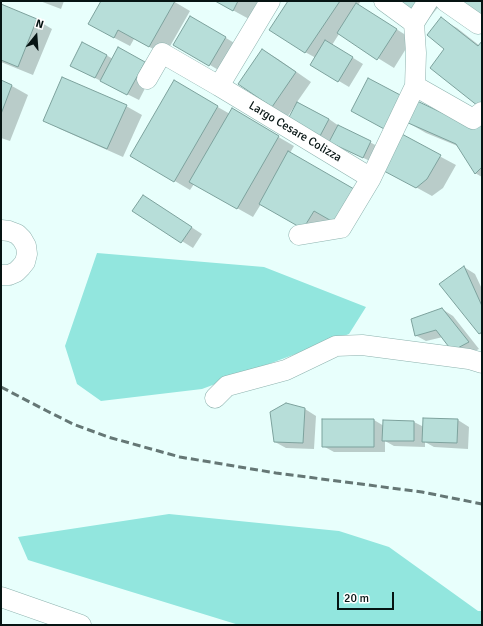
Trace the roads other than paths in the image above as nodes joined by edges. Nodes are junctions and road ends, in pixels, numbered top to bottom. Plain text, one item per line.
1 (270, 1) edge
2 (384, 1) edge
3 (428, 1) edge
4 (445, 1) edge
5 (414, 23) junction
6 (478, 24) dead end
7 (146, 79) dead end
8 (219, 86) junction
9 (415, 86) junction
10 (482, 112) edge
11 (371, 178) junction
12 (1, 230) edge
13 (299, 235) dead end
14 (1, 275) edge
15 (482, 363) edge
16 (215, 398) dead end
17 (1, 597) edge
18 (81, 625) edge

1 - 8 street
2 - 5 street
3 - 5 street
4 - 6 street
5 - 9 street
7 - 8 street, Largo Cesare Colizza
8 - 11 street, Largo Cesare Colizza
9 - 10 street
9 - 11 street
11 - 13 street
12 - 14 street
15 - 16 street
17 - 18 street

